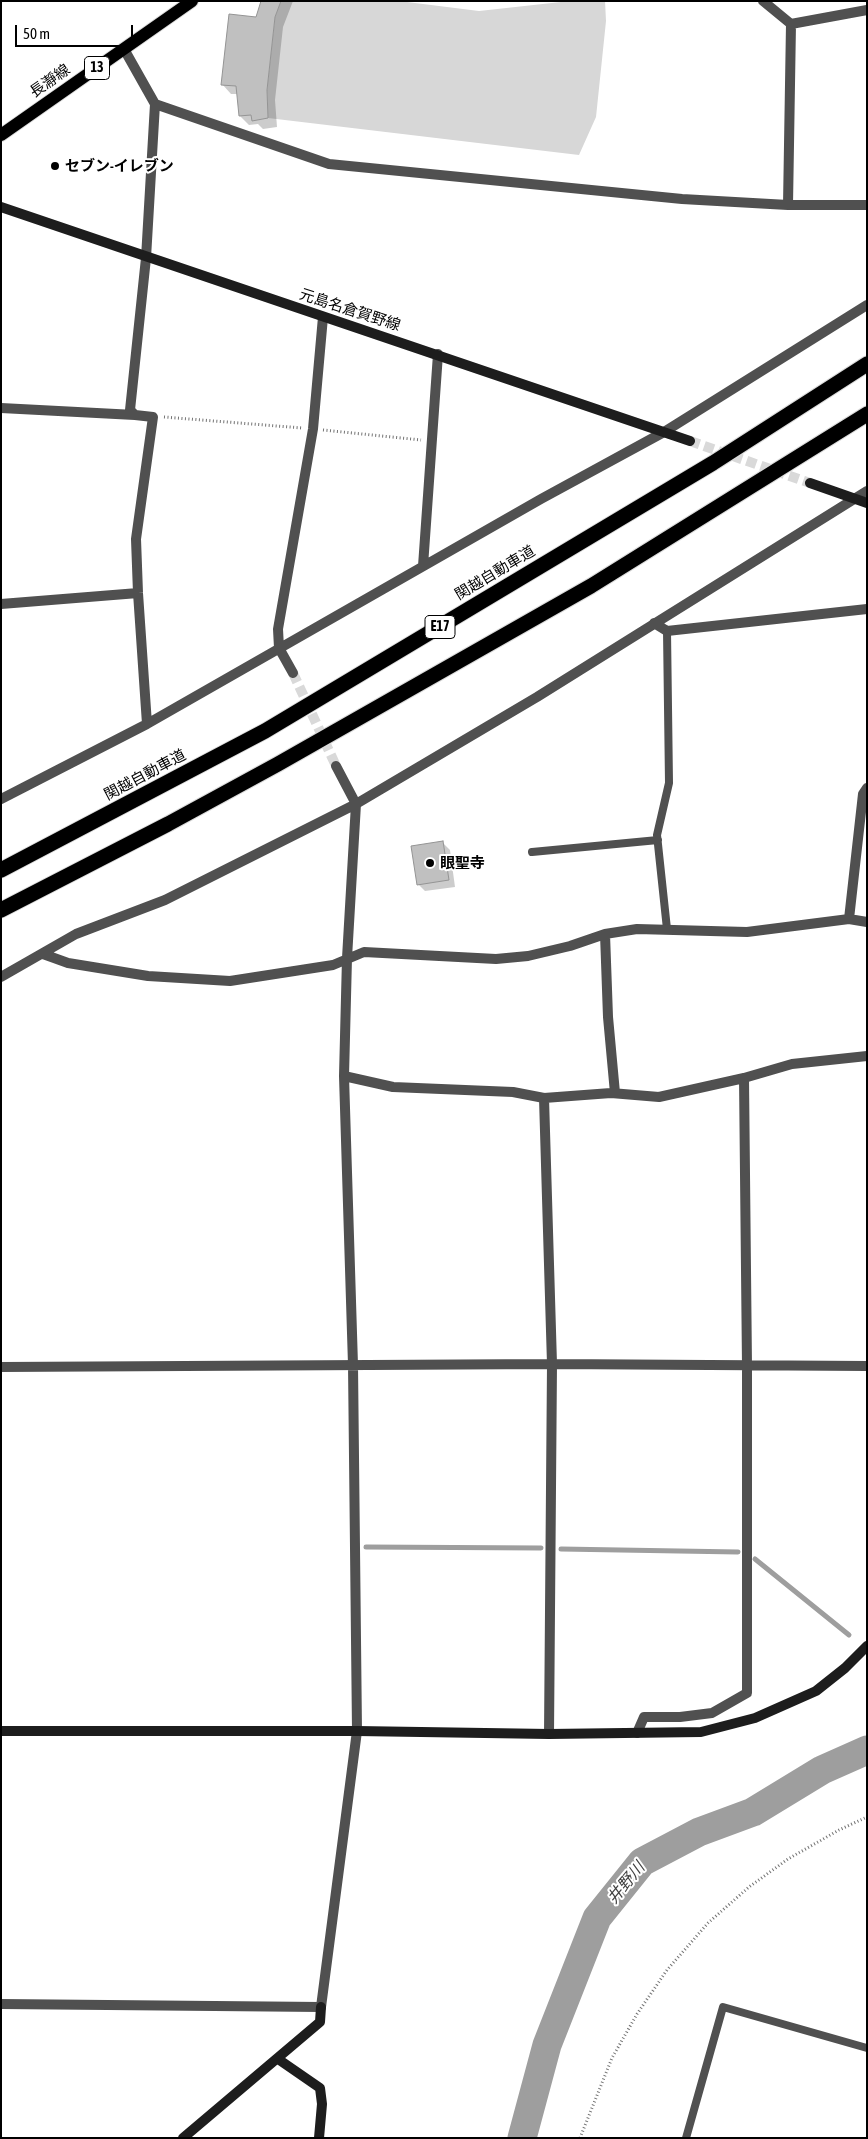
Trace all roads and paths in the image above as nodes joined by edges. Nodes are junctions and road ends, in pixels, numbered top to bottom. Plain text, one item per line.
1 (192, 1) edge
2 (763, 1) edge
3 (867, 10) edge
4 (790, 24) junction
5 (124, 49) junction
6 (154, 104) junction
7 (1, 135) edge
8 (788, 205) junction
9 (867, 205) edge
10 (1, 207) edge
11 (146, 258) junction
12 (867, 305) edge
13 (322, 317) junction
14 (438, 354) junction
15 (867, 364) edge
16 (1, 408) edge
17 (867, 414) edge
18 (135, 415) junction
19 (153, 418) junction
20 (313, 429) junction
21 (664, 432) junction
22 (432, 441) junction
23 (690, 441) tunnel mouth
24 (810, 482) tunnel mouth
25 (867, 491) edge
26 (856, 498) junction
27 (867, 502) edge
28 (423, 566) junction
29 (138, 593) junction
30 (1, 604) edge
31 (867, 609) edge
32 (654, 623) junction
33 (667, 631) junction
34 (279, 648) junction
35 (292, 673) tunnel mouth
36 (147, 724) junction
37 (336, 766) tunnel mouth
38 (867, 788) edge
39 (1, 799) edge
40 (356, 804) junction
41 (658, 840) junction
42 (532, 852) dead end
43 (1, 870) edge
44 (1, 910) edge
45 (849, 919) junction
46 (867, 922) edge
47 (667, 929) junction
48 (605, 934) junction
49 (43, 954) junction
50 (347, 958) junction
51 (1, 977) edge
52 (867, 1056) edge
53 (344, 1076) junction
54 (744, 1078) junction
55 (614, 1093) junction
56 (544, 1098) junction
57 (552, 1364) junction
58 (354, 1366) junction
59 (748, 1366) junction
60 (867, 1366) edge
61 (1, 1367) edge
62 (867, 1646) edge
63 (1, 1731) edge
64 (357, 1731) junction
65 (637, 1733) junction
66 (549, 1734) junction
67 (867, 1817) edge
68 (1, 2004) edge
69 (321, 2007) junction
70 (867, 2048) edge
71 (278, 2059) junction
72 (183, 2138) edge
73 (319, 2138) edge
74 (580, 2138) edge
75 (686, 2138) edge

1 - 5 main road, 長瀞線 / 13
2 - 4 street
3 - 4 street
4 - 8 street
5 - 6 street
5 - 7 main road, 長瀞線 / 13
6 - 8 street
6 - 11 street
8 - 9 street
10 - 11 street, 元島名倉賀野線
11 - 13 street, 元島名倉賀野線
11 - 18 street
12 - 21 street
13 - 14 street, 元島名倉賀野線
13 - 20 street
14 - 21 street, 元島名倉賀野線
14 - 22 street
15 - 43 highway, 関越自動車道 / E17
16 - 18 street
17 - 44 highway, E17
18 - 19 street
19 - 20 path
19 - 29 street
20 - 22 path
20 - 34 street
21 - 23 street, 元島名倉賀野線
21 - 28 street
22 - 28 street
24 - 26 street
25 - 26 street
26 - 27 street
26 - 32 street
28 - 34 street
29 - 30 street
29 - 36 street
31 - 33 street
32 - 33 street
32 - 40 street
33 - 41 lane
34 - 35 street
34 - 36 street
36 - 39 street
37 - 40 street
38 - 45 street
40 - 49 street
40 - 50 street
41 - 42 lane
41 - 47 lane
45 - 46 street
45 - 47 street
47 - 48 street
48 - 50 street
48 - 55 street
49 - 50 street
49 - 51 street
50 - 53 street
52 - 54 street
53 - 56 street
53 - 58 street
54 - 55 street
54 - 59 street
55 - 56 street
56 - 57 street
57 - 58 street
57 - 59 street
57 - 66 street
58 - 61 street
58 - 64 street
59 - 60 street
59 - 65 street
62 - 65 street
63 - 64 street
64 - 66 street
64 - 69 street
65 - 66 street
67 - 74 path
68 - 69 street
69 - 71 street
70 - 75 lane
71 - 72 street
71 - 73 street

